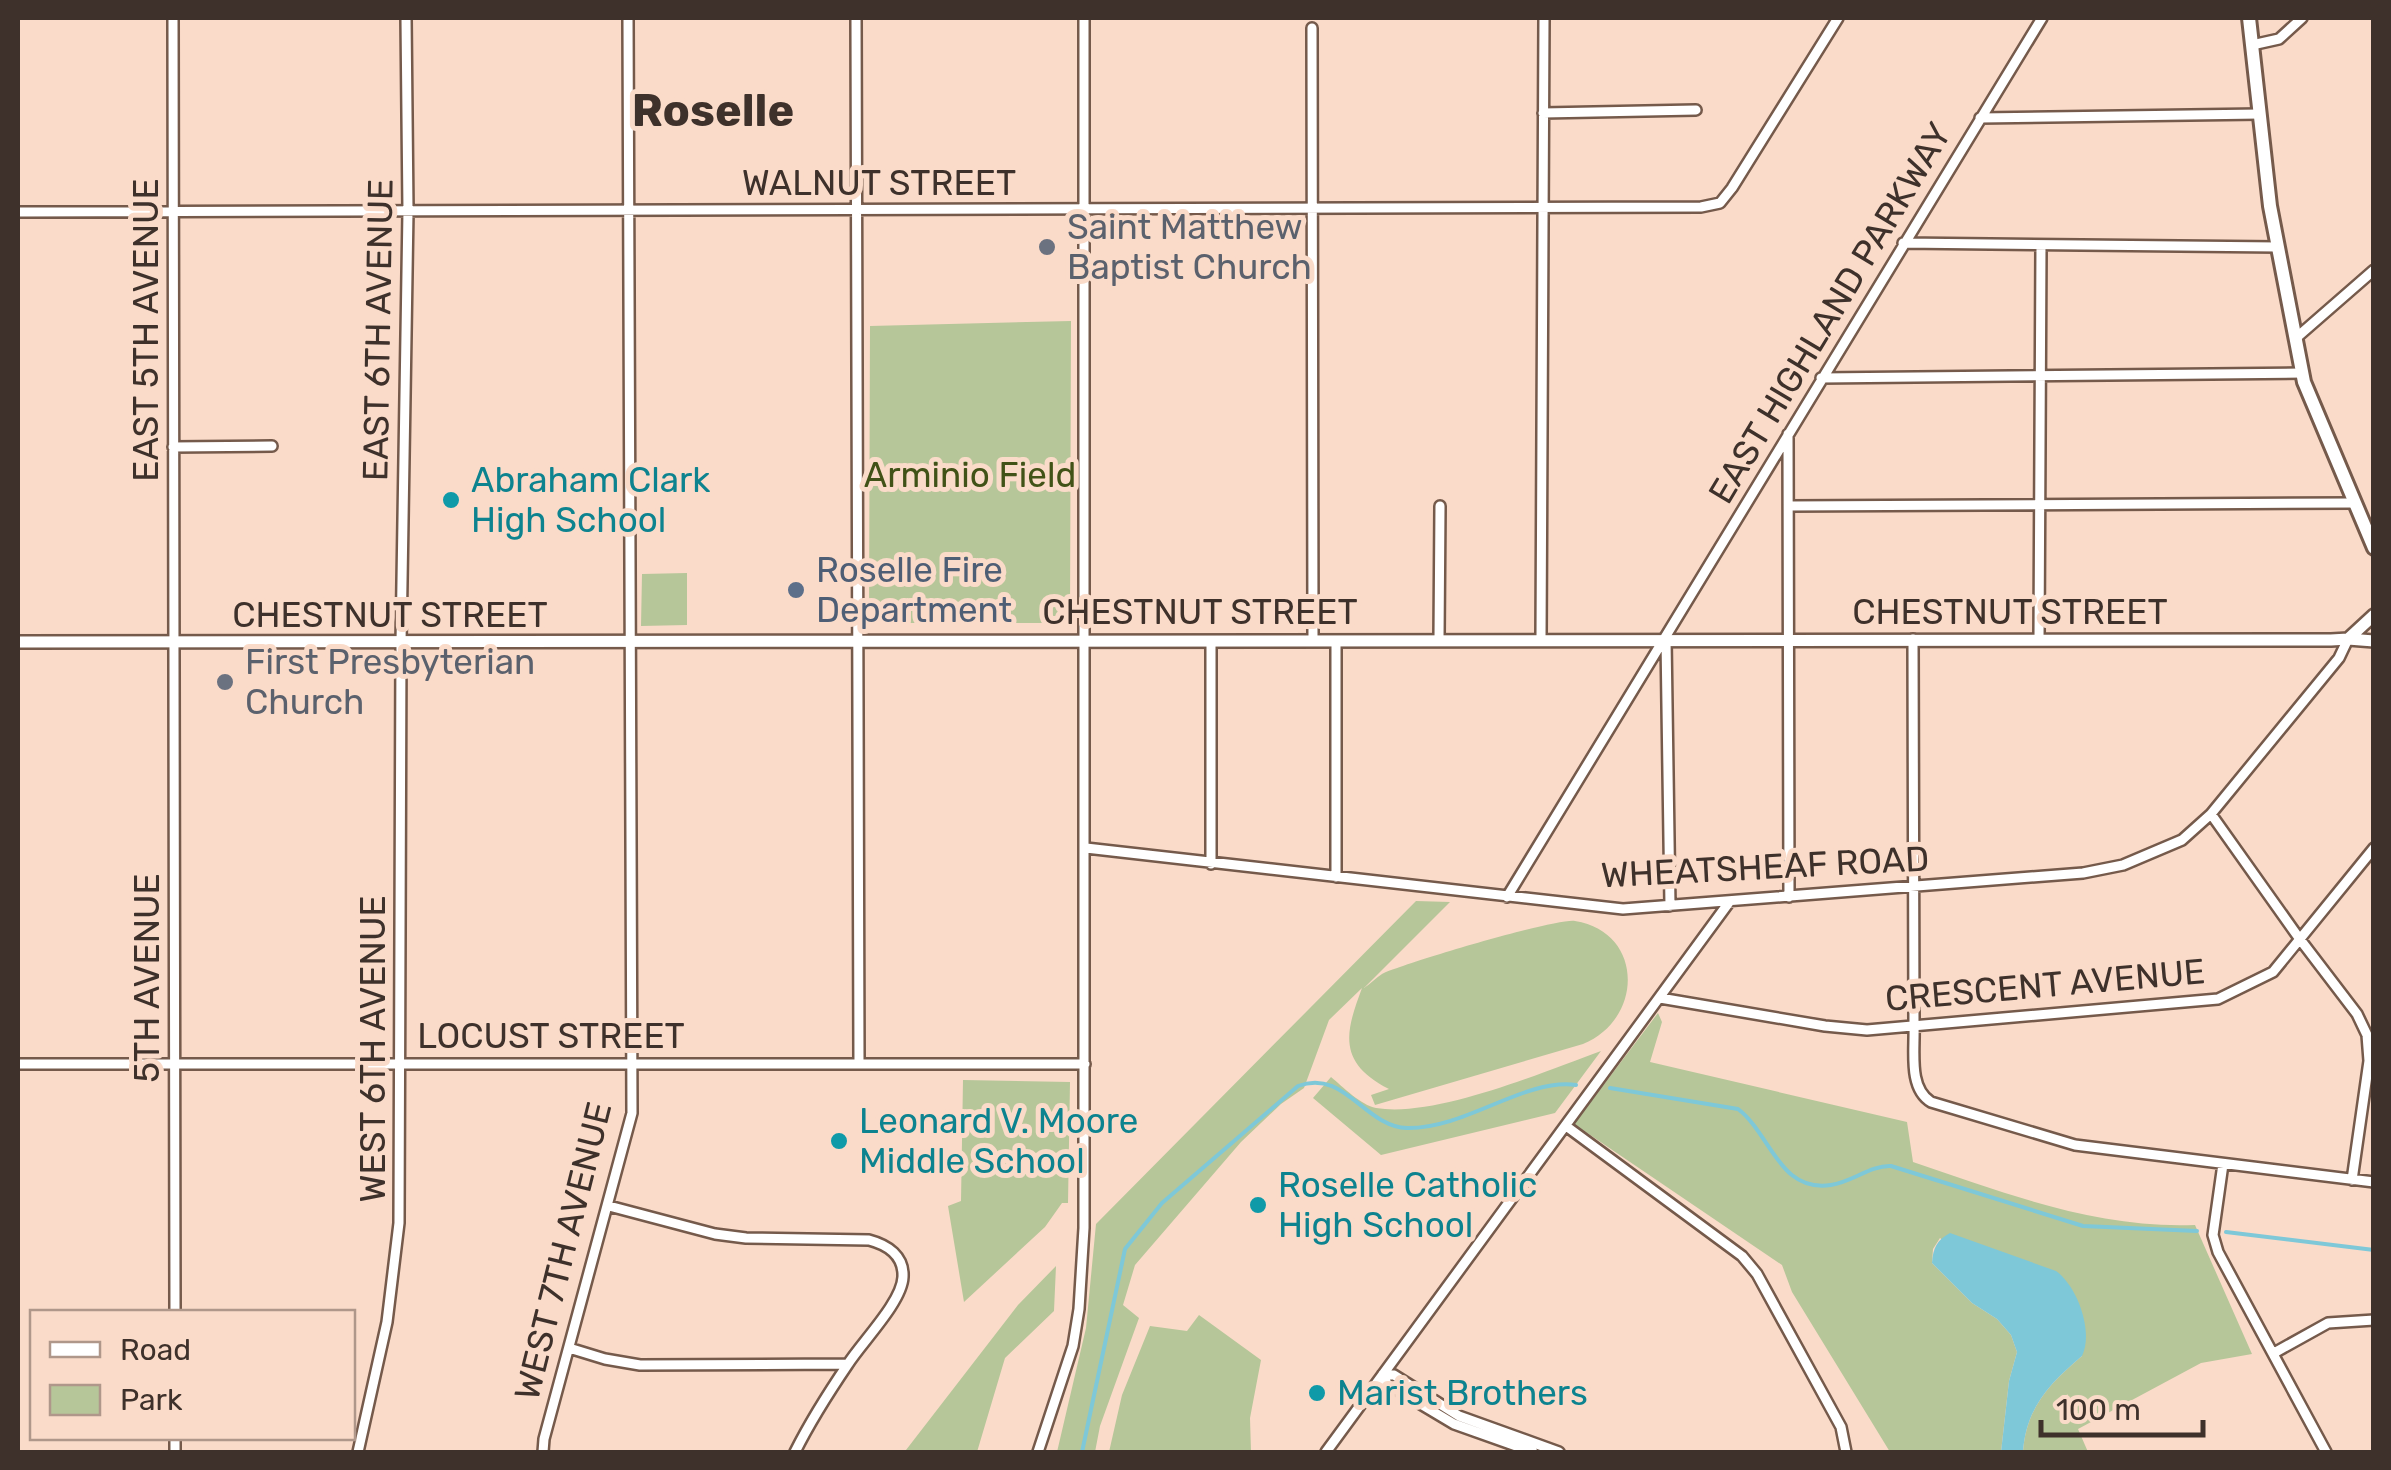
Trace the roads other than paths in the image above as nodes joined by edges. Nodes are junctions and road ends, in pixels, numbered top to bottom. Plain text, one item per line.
1 (174, 18) edge
2 (406, 18) edge
3 (628, 18) edge
4 (856, 18) edge
5 (1084, 18) edge
6 (1544, 18) edge
7 (1838, 18) edge
8 (2042, 18) edge
9 (2249, 18) edge
10 (2302, 18) edge
11 (1312, 28) dead end
12 (2252, 44) junction
13 (1696, 110) dead end
14 (1544, 113) junction
15 (2260, 114) junction
16 (1980, 118) junction
17 (1543, 208) junction
18 (1312, 209) junction
19 (1084, 210) junction
20 (628, 211) junction
21 (856, 211) junction
22 (18, 212) edge
23 (174, 212) junction
24 (408, 212) junction
25 (1903, 243) junction
26 (2042, 244) junction
27 (2278, 247) junction
28 (2374, 270) edge
29 (2296, 338) junction
30 (2302, 373) junction
31 (2039, 377) junction
32 (1821, 378) junction
33 (1788, 432) junction
34 (272, 446) dead end
35 (173, 447) junction
36 (2354, 502) junction
37 (2040, 505) junction
38 (1440, 506) dead end
39 (1789, 506) junction
40 (2374, 548) edge
41 (2374, 616) edge
42 (1439, 639) junction
43 (1541, 639) junction
44 (1666, 639) junction
45 (1913, 639) junction
46 (2348, 639) junction
47 (857, 640) junction
48 (1788, 640) junction
49 (2039, 640) junction
50 (2374, 640) edge
51 (1313, 641) junction
52 (1336, 641) junction
53 (18, 642) edge
54 (628, 642) junction
55 (1084, 642) junction
56 (1211, 642) junction
57 (172, 643) junction
58 (401, 643) junction
59 (2211, 814) junction
60 (1086, 848) junction
61 (2374, 848) edge
62 (1211, 864) junction
63 (1336, 878) junction
64 (1913, 887) junction
65 (1507, 897) junction
66 (1789, 897) junction
67 (1730, 901) junction
68 (1670, 906) junction
69 (2299, 938) junction
70 (1660, 998) junction
71 (1914, 1026) junction
72 (859, 1063) junction
73 (18, 1064) edge
74 (174, 1064) junction
75 (402, 1064) junction
76 (630, 1064) junction
77 (1085, 1064) junction
78 (1566, 1126) junction
79 (2222, 1164) junction
80 (2352, 1180) junction
81 (2374, 1182) edge
82 (608, 1206) junction
83 (175, 1310) edge
84 (2374, 1320) edge
85 (570, 1348) junction
86 (2274, 1354) junction
87 (847, 1364) junction
88 (1383, 1374) junction
89 (358, 1452) edge
90 (543, 1452) edge
91 (795, 1452) edge
92 (1038, 1452) edge
93 (1326, 1452) edge
94 (1533, 1452) edge
95 (1559, 1452) edge
96 (1846, 1452) edge
97 (2326, 1452) edge

1 - 23 street, EAST 5TH AVENUE
2 - 24 street, EAST 6TH AVENUE
3 - 20 street, WEST 7TH AVENUE
4 - 21 street
5 - 19 street
6 - 14 street
7 - 17 street, WALNUT STREET
8 - 16 street, EAST HIGHLAND PARKWAY
9 - 12 main road
10 - 12 street
11 - 18 street
12 - 15 main road
13 - 14 street
14 - 17 street
15 - 16 street
15 - 27 main road
16 - 25 street, EAST HIGHLAND PARKWAY
17 - 18 street, WALNUT STREET
17 - 43 street
18 - 19 street, WALNUT STREET
18 - 51 street
19 - 21 street, WALNUT STREET
19 - 55 street
20 - 21 street, WALNUT STREET
20 - 24 street, WALNUT STREET
20 - 54 street, WEST 7TH AVENUE
21 - 47 street
22 - 23 street, WALNUT STREET
23 - 24 street, WALNUT STREET
23 - 35 street, EAST 5TH AVENUE
24 - 58 street, EAST 6TH AVENUE
25 - 26 street
25 - 32 street, EAST HIGHLAND PARKWAY
26 - 27 street
26 - 31 street
27 - 29 main road
28 - 29 street
29 - 30 main road
30 - 31 street
30 - 36 main road
31 - 32 street
31 - 37 street
32 - 33 street, EAST HIGHLAND PARKWAY
33 - 39 street
33 - 44 street, EAST HIGHLAND PARKWAY
34 - 35 street
35 - 57 street, EAST 5TH AVENUE
36 - 37 street
36 - 40 main road
37 - 39 street
37 - 49 street
38 - 42 street
39 - 48 street
41 - 46 street
42 - 43 street, CHESTNUT STREET
42 - 52 street, CHESTNUT STREET
43 - 44 street, CHESTNUT STREET
44 - 48 street, CHESTNUT STREET
44 - 65 street, EAST HIGHLAND PARKWAY
44 - 68 street
45 - 48 street, CHESTNUT STREET
45 - 49 street, CHESTNUT STREET
45 - 64 street
46 - 49 street, CHESTNUT STREET
46 - 50 street, CHESTNUT STREET
46 - 59 street, WHEATSHEAF ROAD
47 - 54 street, CHESTNUT STREET
47 - 55 street, CHESTNUT STREET
47 - 72 street
48 - 66 street
51 - 52 street, CHESTNUT STREET
51 - 56 street, CHESTNUT STREET
52 - 63 street
53 - 57 street, CHESTNUT STREET
54 - 58 street, CHESTNUT STREET
54 - 76 street, WEST 7TH AVENUE
55 - 56 street, CHESTNUT STREET
55 - 60 street
56 - 62 street
57 - 58 street, CHESTNUT STREET
57 - 74 street, 5TH AVENUE
58 - 75 street, WEST 6TH AVENUE
59 - 64 street, WHEATSHEAF ROAD
59 - 69 street
60 - 62 street, WHEATSHEAF ROAD
60 - 77 street
61 - 69 street, CRESCENT AVENUE
62 - 63 street, WHEATSHEAF ROAD
63 - 65 street, WHEATSHEAF ROAD
64 - 66 street, WHEATSHEAF ROAD
64 - 71 street
65 - 68 street, WHEATSHEAF ROAD
66 - 67 street, WHEATSHEAF ROAD
67 - 68 street, WHEATSHEAF ROAD
67 - 70 street
69 - 71 street, CRESCENT AVENUE
69 - 80 street
70 - 71 street, CRESCENT AVENUE
70 - 78 street
71 - 79 street
72 - 76 street, LOCUST STREET
72 - 77 street, LOCUST STREET
73 - 74 street, LOCUST STREET
74 - 75 street, LOCUST STREET
74 - 83 street, 5TH AVENUE
75 - 76 street, LOCUST STREET
75 - 89 street, WEST 6TH AVENUE
76 - 82 street, WEST 7TH AVENUE
77 - 92 street
78 - 88 street
78 - 96 street
79 - 80 street
79 - 86 street
80 - 81 street
82 - 85 street, WEST 7TH AVENUE
82 - 87 street
84 - 86 street
85 - 87 street
85 - 90 street, WEST 7TH AVENUE
86 - 97 street
87 - 91 street
88 - 93 street
88 - 94 street
88 - 95 street

